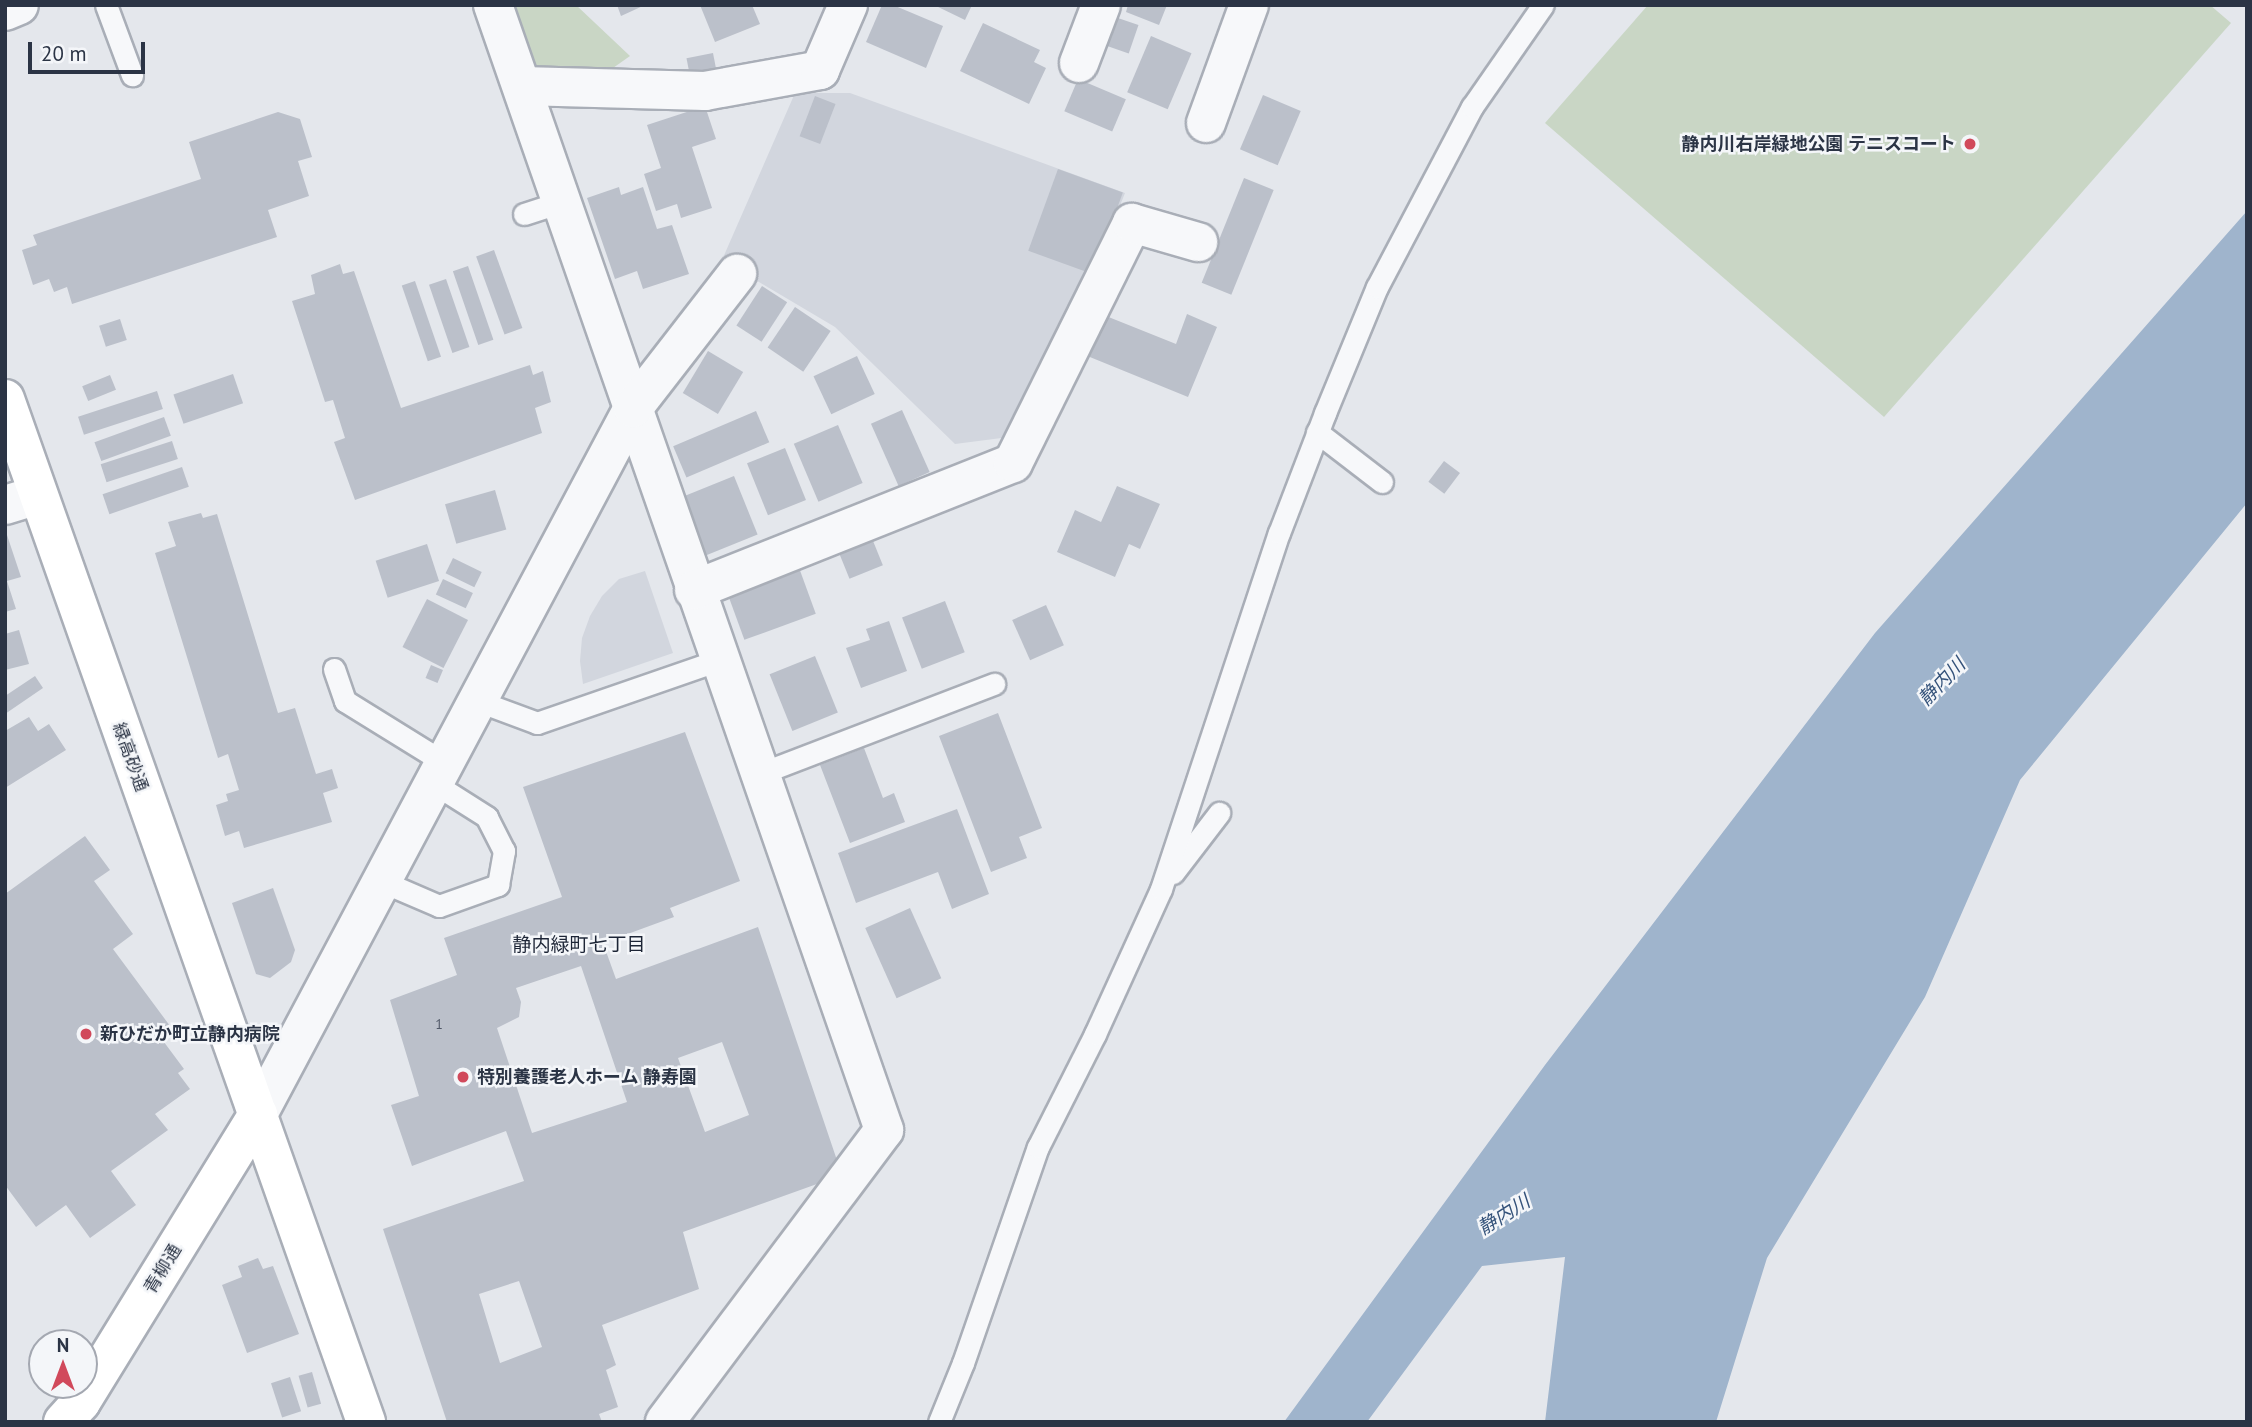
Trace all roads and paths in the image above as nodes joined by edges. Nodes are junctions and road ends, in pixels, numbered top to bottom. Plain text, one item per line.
1 (19, 5) edge
2 (106, 5) edge
3 (493, 5) edge
4 (848, 5) edge
5 (1101, 5) edge
6 (1249, 5) edge
7 (1543, 5) edge
8 (5, 11) edge
9 (1079, 63) dead end
10 (132, 75) dead end
11 (522, 86) junction
12 (1206, 122) dead end
13 (561, 202) junction
14 (524, 214) dead end
15 (1198, 242) dead end
16 (737, 274) dead end
17 (5, 400) edge
18 (633, 408) junction
19 (1317, 432) junction
20 (1382, 482) dead end
21 (21, 500) edge
22 (694, 590) junction
23 (719, 660) junction
24 (334, 669) dead end
25 (994, 684) dead end
26 (478, 701) junction
27 (440, 774) junction
28 (759, 774) junction
29 (1219, 813) dead end
30 (381, 881) junction
31 (1161, 889) junction
32 (258, 1114) junction
33 (63, 1422) edge
34 (366, 1422) edge
35 (665, 1422) edge
36 (939, 1422) edge

1 - 8 street
2 - 10 lane
3 - 11 street
4 - 11 street
5 - 9 street
6 - 12 street
7 - 19 lane
11 - 13 street
13 - 14 lane
13 - 18 street
15 - 22 street
16 - 18 street
17 - 21 street, 緑高砂通
18 - 22 street
18 - 26 street
19 - 20 lane
19 - 31 lane
21 - 32 street, 緑高砂通
22 - 23 street
23 - 26 lane
23 - 28 street
24 - 27 lane
25 - 28 lane
26 - 27 street
27 - 30 street
27 - 30 lane
28 - 35 street
29 - 31 lane
30 - 32 street
31 - 36 lane
32 - 33 street, 青柳通
32 - 34 street, 緑高砂通

